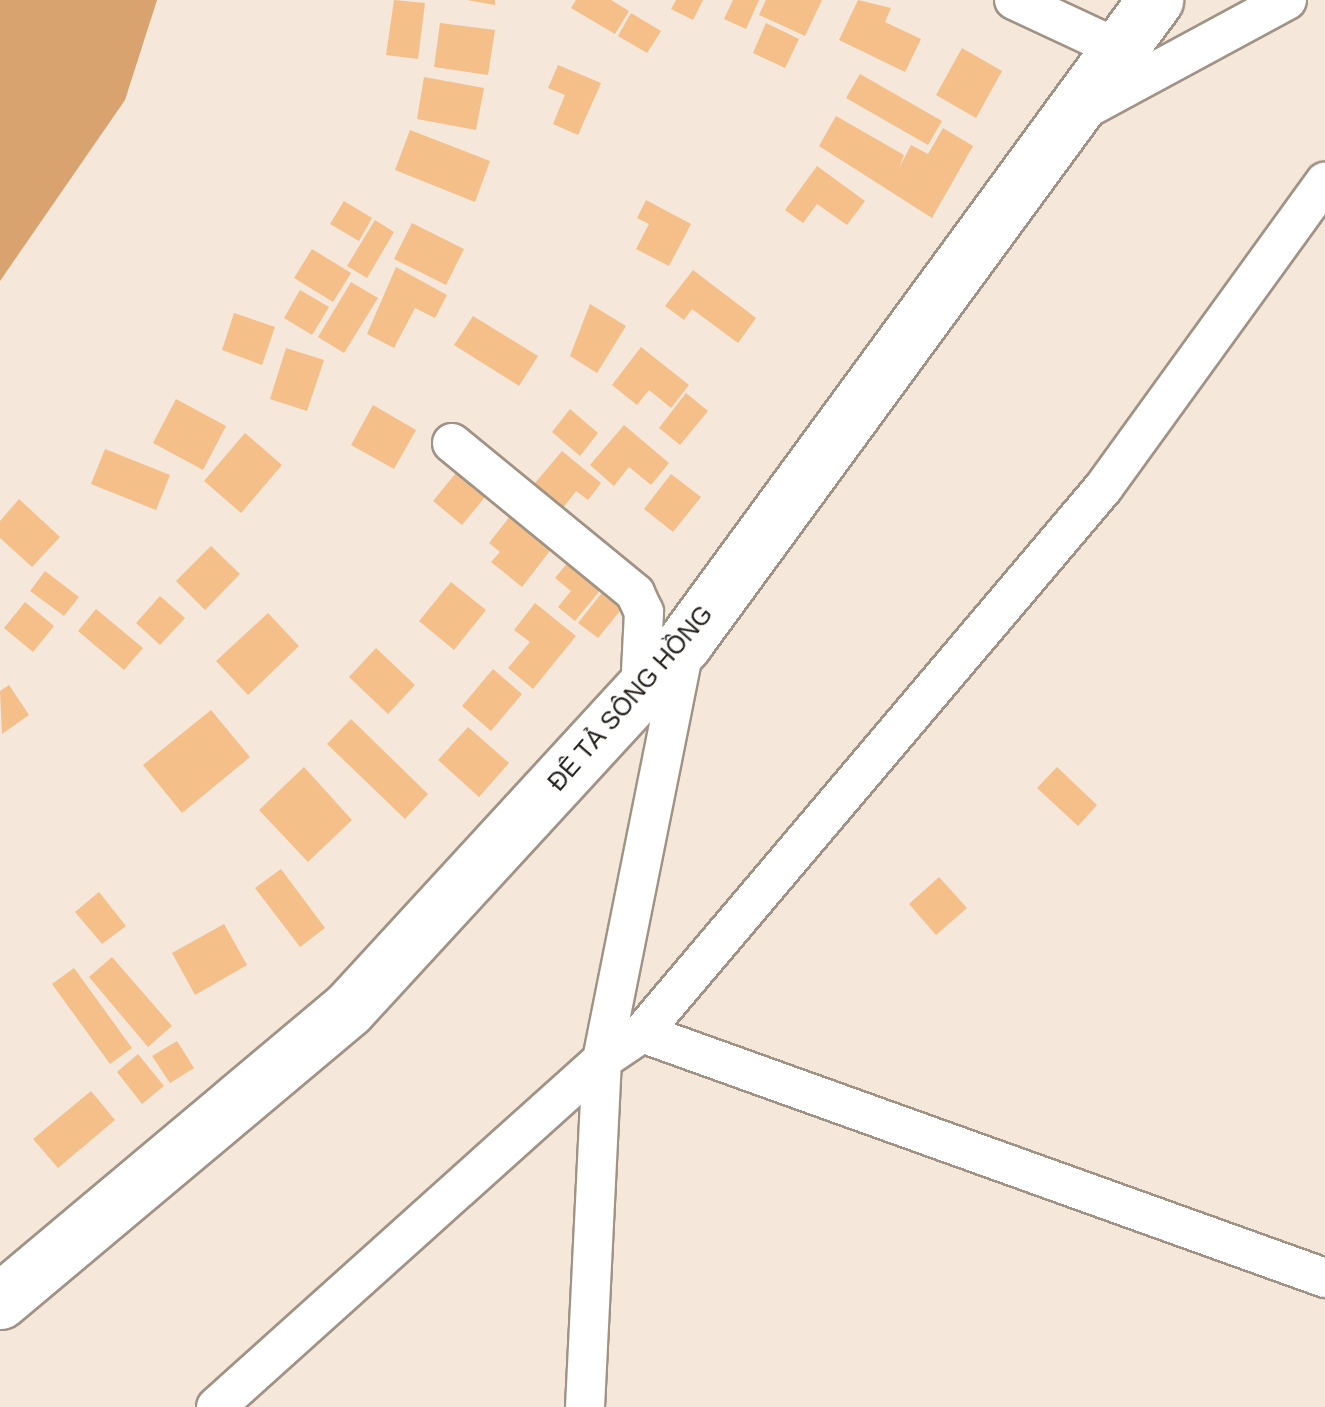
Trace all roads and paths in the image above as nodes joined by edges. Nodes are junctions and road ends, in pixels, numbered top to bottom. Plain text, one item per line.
1 (1014, 0) edge
2 (1155, 0) edge
3 (1287, 0) edge
4 (1119, 49) junction
5 (1066, 119) junction
6 (1325, 182) edge
7 (452, 443) dead end
8 (686, 642) junction
9 (640, 692) junction
10 (642, 1033) junction
11 (602, 1060) junction
12 (1325, 1278) edge
13 (0, 1301) edge
14 (216, 1407) edge
15 (584, 1407) edge

1 - 4 street
2 - 4 main road, ĐÊ TẢ SÔNG HỒNG
3 - 5 street
4 - 5 main road, ĐÊ TẢ SÔNG HỒNG
5 - 8 main road, ĐÊ TẢ SÔNG HỒNG
6 - 10 street
7 - 9 street
8 - 9 main road, ĐÊ TẢ SÔNG HỒNG
8 - 11 street
9 - 13 main road, ĐÊ TẢ SÔNG HỒNG
10 - 11 street
10 - 12 street
11 - 14 street
11 - 15 street

